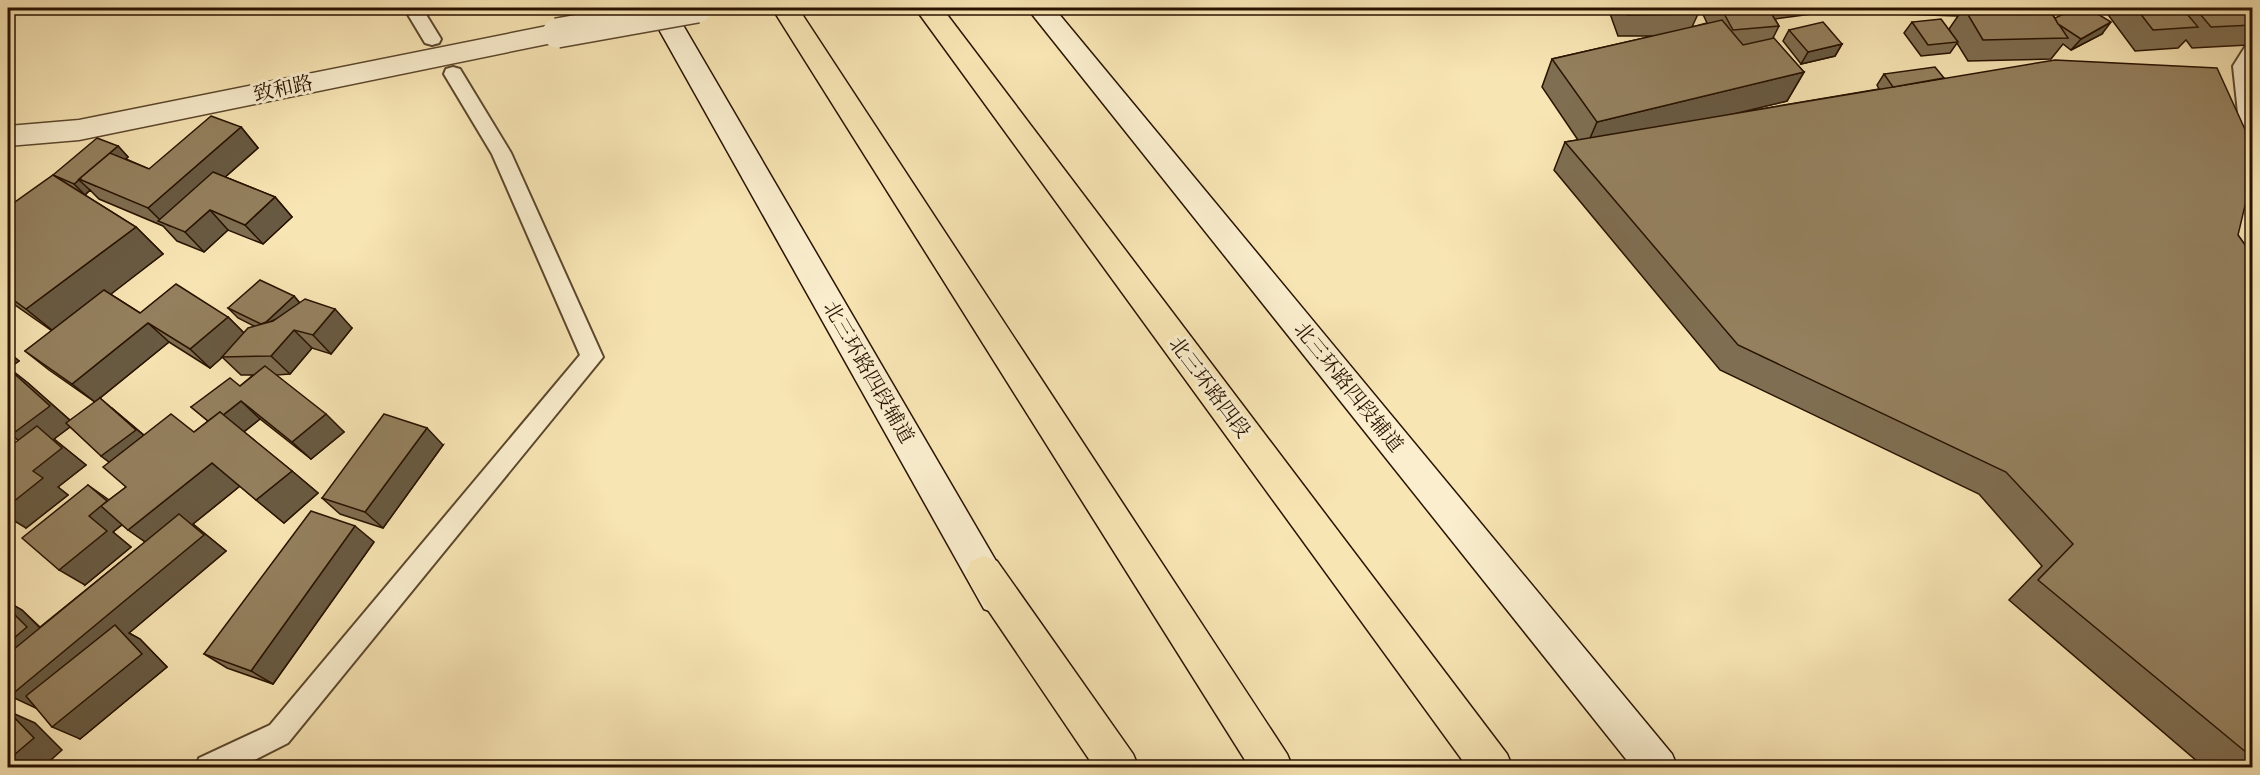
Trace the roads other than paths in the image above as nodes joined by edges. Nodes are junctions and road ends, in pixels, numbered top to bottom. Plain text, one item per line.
1 (413, 8) edge
2 (660, 8) edge
3 (697, 8) edge
4 (785, 8) edge
5 (928, 8) edge
6 (1040, 8) edge
7 (432, 39) dead end
8 (2253, 52) edge
9 (453, 74) dead end
10 (8, 136) edge
11 (2253, 150) edge
12 (984, 573) junction
13 (209, 768) edge
14 (1095, 768) edge
15 (1119, 768) edge
16 (1273, 768) edge
17 (1493, 768) edge
18 (1658, 768) edge

1 - 7 lane
2 - 12 main road, 北三环路四段辅道
3 - 10 main road, 致和路, bridge
4 - 16 highway
5 - 17 highway, 北三环路四段
6 - 18 main road, 北三环路四段辅道
8 - 11 lane
9 - 13 lane
12 - 14 main road, 北三环路四段辅道
12 - 15 highway

